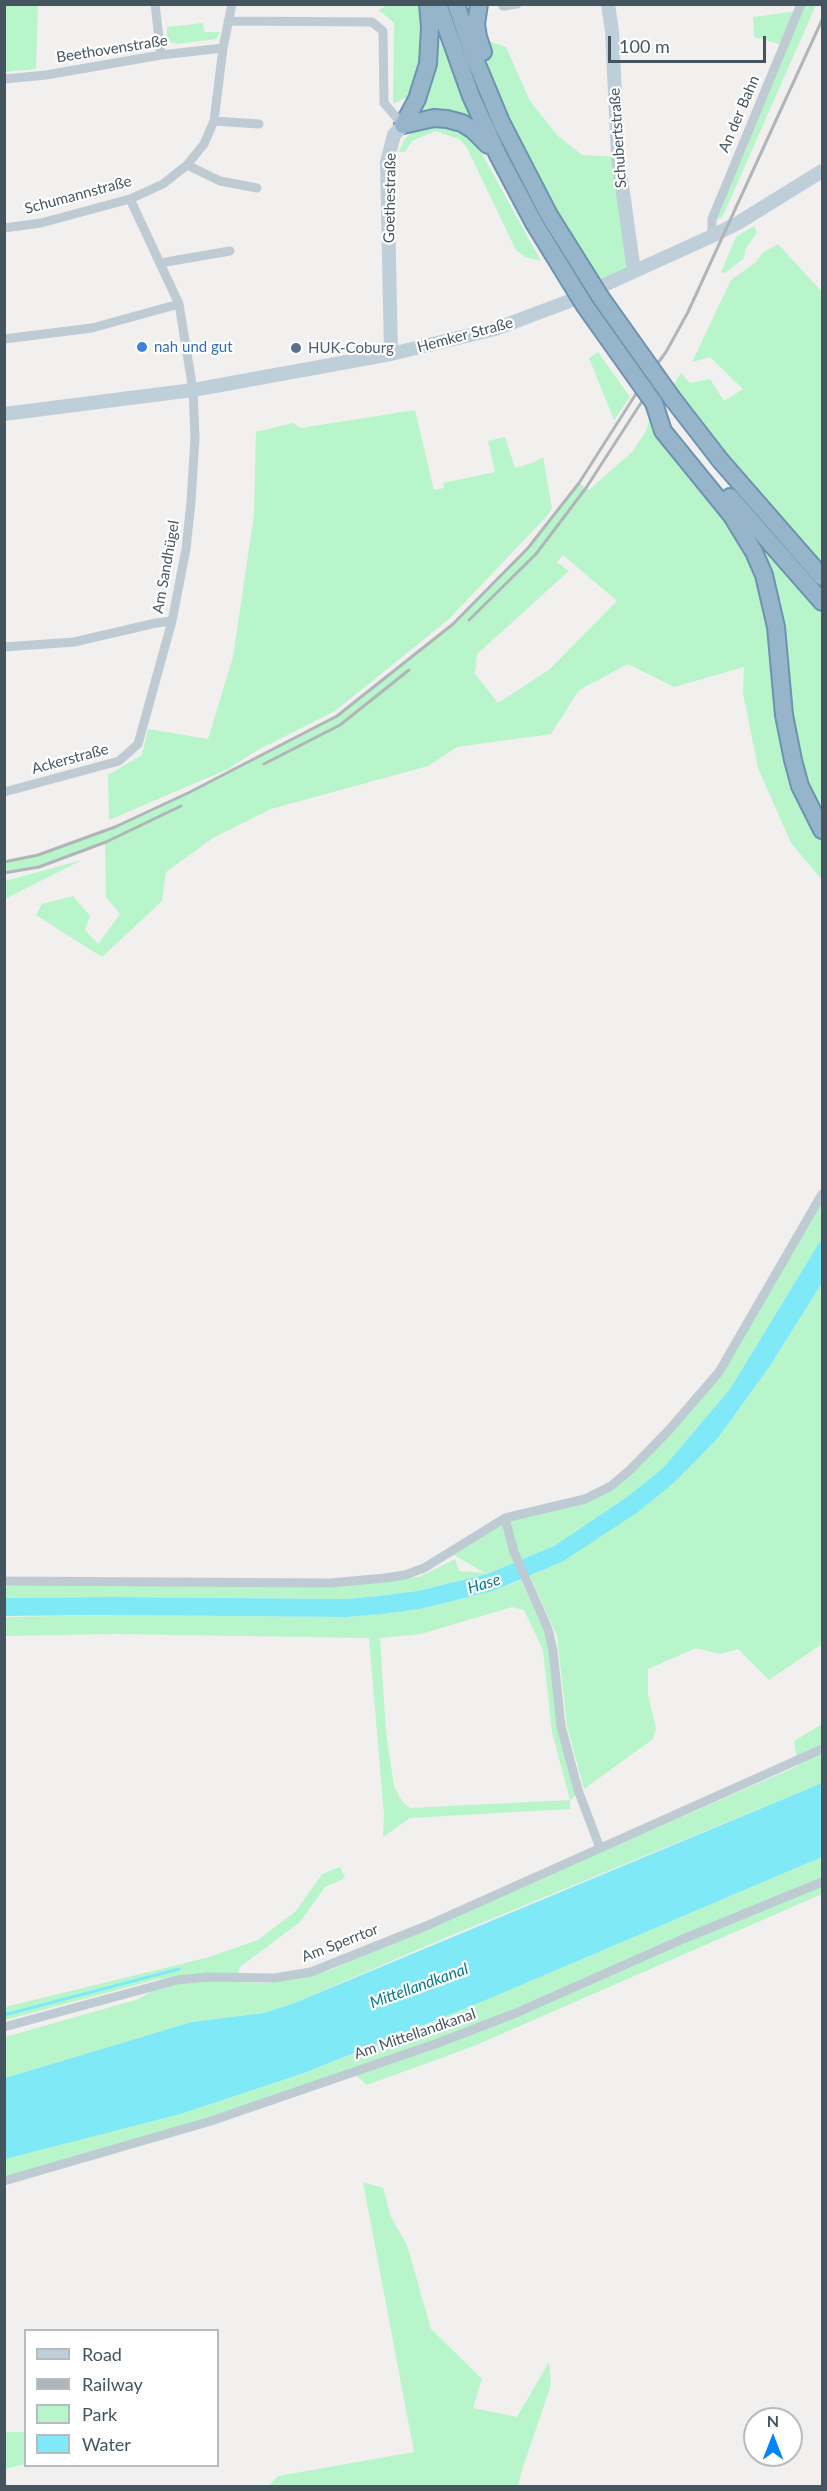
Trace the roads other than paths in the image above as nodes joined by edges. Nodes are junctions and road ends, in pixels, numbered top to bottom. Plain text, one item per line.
1 (154, 4) edge
2 (232, 4) edge
3 (428, 4) edge
4 (438, 4) edge
5 (456, 4) edge
6 (479, 4) edge
7 (517, 4) edge
8 (608, 4) edge
9 (801, 4) edge
10 (503, 6) dead end
11 (228, 21) junction
12 (223, 48) junction
13 (161, 55) junction
14 (4, 79) edge
15 (214, 122) junction
16 (501, 122) junction
17 (259, 124) dead end
18 (403, 125) junction
19 (498, 155) junction
20 (187, 165) junction
21 (822, 171) edge
22 (256, 188) dead end
23 (130, 199) junction
24 (542, 219) junction
25 (4, 228) edge
26 (712, 236) junction
27 (230, 251) dead end
28 (160, 263) junction
29 (634, 271) junction
30 (179, 304) junction
31 (4, 339) edge
32 (391, 354) junction
33 (193, 390) junction
34 (4, 414) edge
35 (667, 428) junction
36 (822, 577) edge
37 (822, 602) edge
38 (172, 621) junction
39 (4, 647) edge
40 (138, 744) joint
41 (4, 792) edge
42 (822, 830) edge
43 (822, 1194) edge
44 (505, 1518) junction
45 (4, 1581) edge
46 (822, 1749) edge
47 (600, 1848) junction
48 (822, 1882) edge
49 (4, 2026) edge
50 (4, 2181) edge

1 - 13 street
2 - 11 street, Schumannstraße
3 - 18 highway
4 - 19 highway
5 - 16 highway
6 - 16 highway
7 - 10 street
8 - 29 main road, Schubertstraße
9 - 26 street, An der Bahn
11 - 12 street, Schumannstraße
11 - 18 street
12 - 13 street, Beethovenstraße
12 - 15 street, Schumannstraße
13 - 14 street, Beethovenstraße
15 - 17 street
15 - 20 street, Schumannstraße
16 - 24 highway
18 - 19 highway
18 - 32 main road, Goethestraße
19 - 24 highway
20 - 22 street
20 - 23 street, Schumannstraße
21 - 26 main road, Hemker Straße
23 - 25 street, Schumannstraße
23 - 28 street, Am Sandhügel
24 - 35 highway, bridge
24 - 36 highway, bridge
26 - 29 main road, Hemker Straße
27 - 28 street
28 - 30 street, Am Sandhügel
29 - 32 main road, Hemker Straße
30 - 31 street
30 - 33 street, Am Sandhügel
32 - 33 main road, Hemker Straße
33 - 34 main road, Hemker Straße
33 - 38 street, Am Sandhügel
35 - 37 highway
35 - 42 highway
38 - 39 street
38 - 40 street, Am Sandhügel
40 - 41 street, Ackerstraße
43 - 44 street
44 - 45 street
44 - 47 street
46 - 47 street, Am Sperrtor
47 - 49 street, Am Sperrtor
48 - 50 street, Am Mittellandkanal

